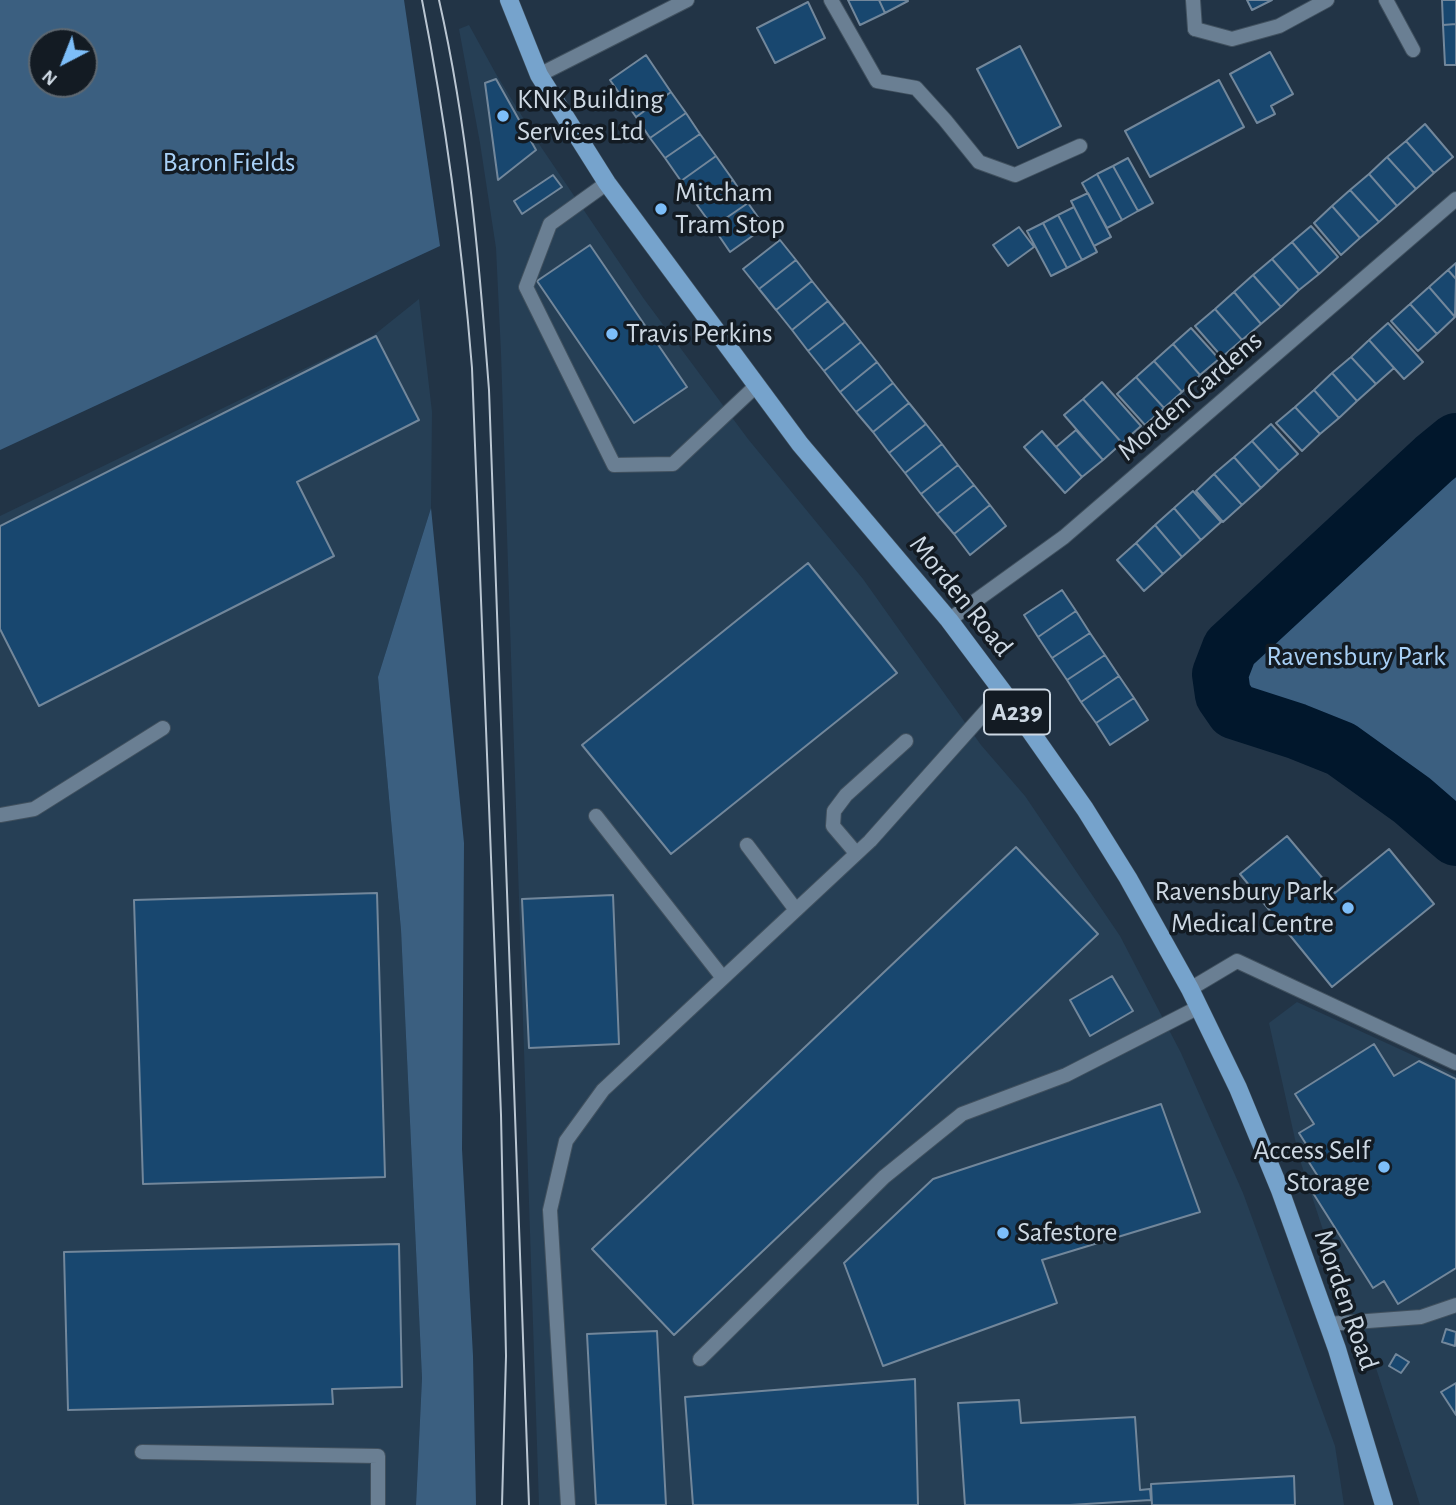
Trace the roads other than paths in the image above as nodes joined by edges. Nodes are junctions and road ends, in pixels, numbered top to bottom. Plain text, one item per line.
1 (509, 0) edge
2 (687, 0) edge
3 (831, 0) edge
4 (1193, 0) edge
5 (1327, 0) edge
6 (1386, 0) edge
7 (1413, 50) dead end
8 (539, 75) junction
9 (1080, 146) dead end
10 (607, 183) junction
11 (1456, 199) edge
12 (757, 385) junction
13 (949, 620) junction
14 (1003, 692) junction
15 (163, 728) dead end
16 (906, 741) dead end
17 (0, 815) edge
18 (596, 816) dead end
19 (747, 845) dead end
20 (856, 853) junction
21 (796, 910) junction
22 (723, 978) junction
23 (1190, 989) junction
24 (1199, 1007) junction
25 (1456, 1063) edge
26 (1456, 1305) edge
27 (1328, 1324) junction
28 (701, 1359) dead end
29 (142, 1452) dead end
30 (378, 1505) edge
31 (568, 1505) edge
32 (1384, 1505) edge

1 - 8 main road, Morden Road / A239
2 - 8 street
3 - 9 street
4 - 5 street
6 - 7 street
8 - 10 main road, Morden Road / A239
10 - 12 main road, Morden Road / A239
10 - 12 street
11 - 13 street, Morden Gardens
12 - 13 main road, Morden Road / A239
13 - 14 main road, Morden Road / A239
14 - 20 street
14 - 23 main road, Morden Road / A239
15 - 17 street
16 - 20 street
18 - 22 street
19 - 21 street
20 - 21 street
21 - 22 street
22 - 31 street
23 - 24 main road, Morden Road / A239
23 - 25 street
24 - 27 main road, Morden Road / A239
24 - 28 street
26 - 27 street
27 - 32 main road, Morden Road / A239
29 - 30 street

